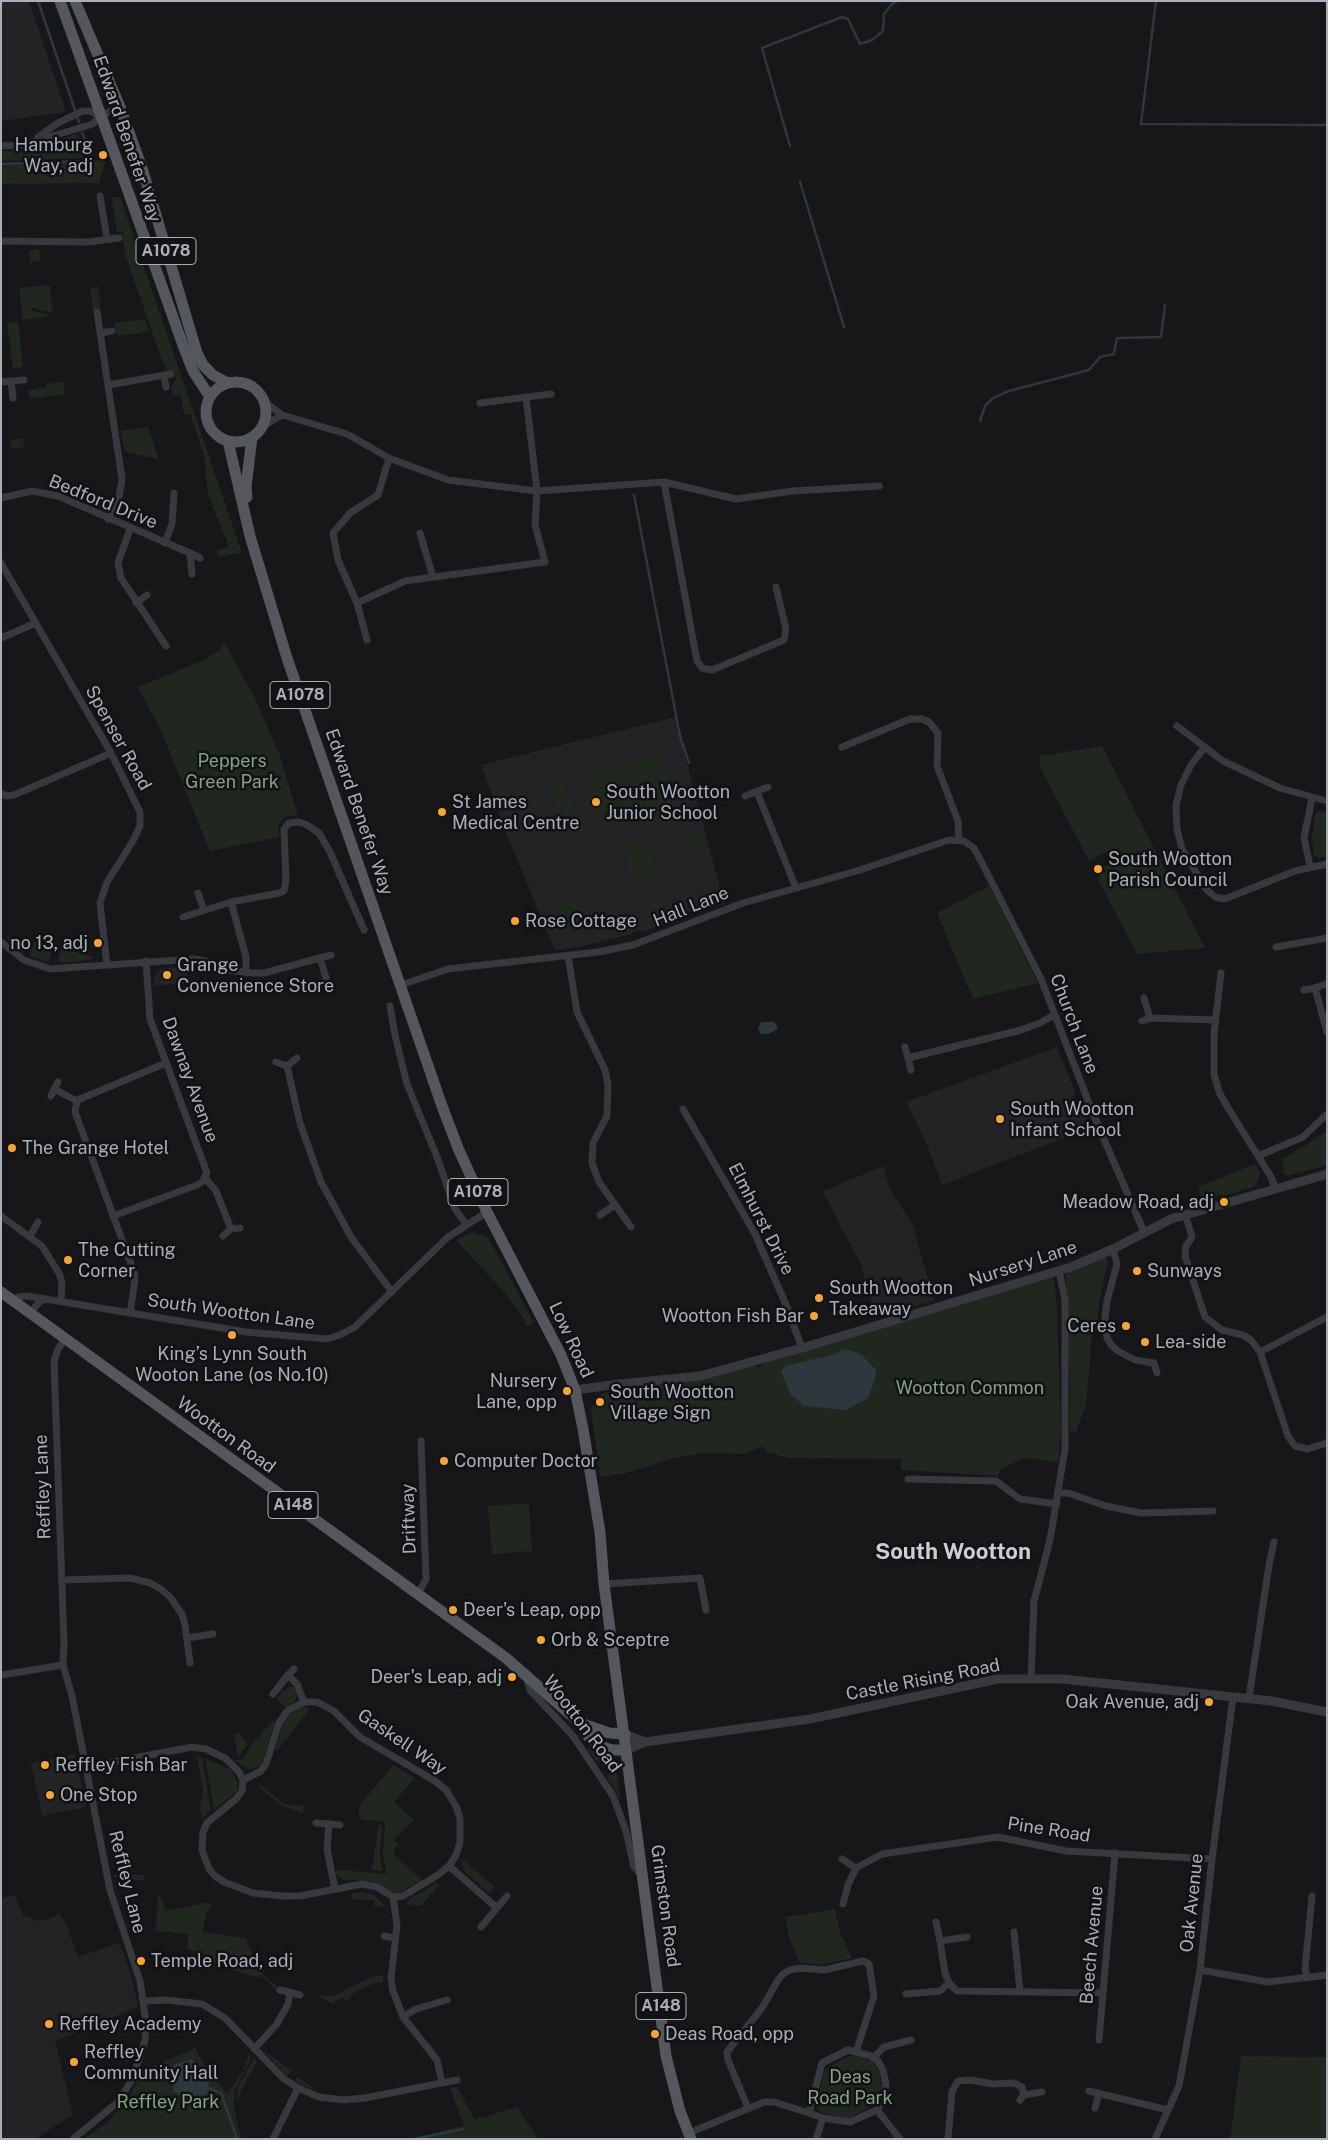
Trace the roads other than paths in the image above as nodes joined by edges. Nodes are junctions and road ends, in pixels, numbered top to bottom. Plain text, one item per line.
1 (60, 1) edge
2 (75, 1) edge
3 (120, 107) junction
4 (100, 116) junction
5 (32, 142) junction
6 (1, 146) edge
7 (100, 196) dead end
8 (119, 238) dead end
9 (107, 239) junction
10 (1, 241) edge
11 (97, 312) dead end
12 (112, 331) dead end
13 (101, 334) junction
14 (24, 380) dead end
15 (11, 381) junction
16 (1, 382) edge
17 (228, 383) junction
18 (108, 385) junction
19 (166, 387) dead end
20 (551, 394) dead end
21 (210, 397) junction
22 (526, 397) junction
23 (13, 398) dead end
24 (265, 402) junction
25 (480, 403) dead end
26 (282, 415) junction
27 (263, 426) junction
28 (252, 437) junction
29 (228, 441) junction
30 (389, 458) junction
31 (664, 482) junction
32 (878, 486) dead end
33 (537, 491) junction
34 (174, 493) dead end
35 (1, 498) edge
36 (108, 519) junction
37 (130, 528) junction
38 (420, 532) dead end
39 (250, 536) junction
40 (165, 542) junction
41 (190, 553) junction
42 (200, 558) dead end
43 (1, 563) edge
44 (192, 574) dead end
45 (432, 577) junction
46 (776, 587) dead end
47 (147, 595) dead end
48 (136, 603) junction
49 (356, 603) junction
50 (36, 623) junction
51 (1, 638) edge
52 (367, 640) dead end
53 (166, 646) dead end
54 (1177, 726) dead end
55 (842, 747) dead end
56 (1204, 748) junction
57 (111, 753) junction
58 (768, 787) dead end
59 (757, 792) junction
60 (1, 793) edge
61 (745, 796) dead end
62 (1312, 798) junction
63 (1327, 801) edge
64 (959, 840) junction
65 (1327, 864) edge
66 (1310, 866) junction
67 (796, 888) junction
68 (198, 894) dead end
69 (230, 902) junction
70 (204, 910) junction
71 (183, 917) dead end
72 (364, 930) dead end
73 (1327, 938) edge
74 (1, 942) edge
75 (1276, 946) dead end
76 (331, 955) dead end
77 (568, 956) junction
78 (320, 958) junction
79 (146, 961) junction
80 (107, 965) junction
81 (246, 973) junction
82 (1221, 973) dead end
83 (1326, 984) edge
84 (401, 985) junction
85 (1315, 988) junction
86 (1304, 990) dead end
87 (330, 991) dead end
88 (1144, 998) dead end
89 (390, 1006) dead end
90 (1054, 1015) junction
91 (1150, 1018) junction
92 (1216, 1020) junction
93 (1142, 1021) dead end
94 (1327, 1032) edge
95 (905, 1047) dead end
96 (297, 1058) dead end
97 (908, 1058) junction
98 (276, 1062) dead end
99 (166, 1064) junction
100 (287, 1066) junction
101 (911, 1070) dead end
102 (54, 1089) dead end
103 (77, 1101) junction
104 (684, 1109) dead end
105 (1327, 1114) edge
106 (445, 1154) dead end
107 (1258, 1156) junction
108 (437, 1157) junction
109 (1327, 1174) edge
110 (205, 1178) junction
111 (1276, 1189) junction
112 (615, 1205) junction
113 (487, 1212) junction
114 (1185, 1214) junction
115 (600, 1215) dead end
116 (1, 1216) edge
117 (113, 1216) junction
118 (38, 1222) dead end
119 (466, 1224) junction
120 (631, 1227) dead end
121 (240, 1228) dead end
122 (231, 1229) junction
123 (1144, 1232) junction
124 (30, 1236) junction
125 (223, 1236) dead end
126 (1113, 1249) junction
127 (1059, 1270) junction
128 (1, 1292) edge
129 (392, 1292) junction
130 (47, 1299) junction
131 (61, 1300) junction
132 (14, 1302) junction
133 (30, 1313) junction
134 (130, 1313) junction
135 (1327, 1317) edge
136 (65, 1340) junction
137 (802, 1348) junction
138 (1260, 1352) junction
139 (1157, 1373) dead end
140 (575, 1390) junction
141 (421, 1441) dead end
142 (1327, 1443) edge
143 (908, 1479) dead end
144 (1060, 1493) junction
145 (1057, 1504) junction
146 (1213, 1511) dead end
147 (1274, 1542) dead end
148 (62, 1580) junction
149 (604, 1584) junction
150 (418, 1594) junction
151 (706, 1610) dead end
152 (213, 1634) dead end
153 (187, 1638) junction
154 (190, 1663) dead end
155 (63, 1665) junction
156 (294, 1669) dead end
157 (1, 1675) edge
158 (288, 1675) junction
159 (527, 1676) junction
160 (1031, 1678) junction
161 (273, 1694) dead end
162 (1233, 1696) junction
163 (1249, 1698) junction
164 (304, 1702) junction
165 (1327, 1712) edge
166 (580, 1723) junction
167 (625, 1734) junction
168 (645, 1742) junction
169 (626, 1750) junction
170 (86, 1767) junction
171 (243, 1780) junction
172 (316, 1823) dead end
173 (329, 1824) junction
174 (340, 1825) dead end
175 (1115, 1853) junction
176 (1212, 1858) junction
177 (842, 1859) dead end
178 (448, 1866) junction
179 (856, 1868) junction
180 (642, 1875) junction
181 (335, 1889) junction
182 (507, 1896) dead end
183 (1312, 1896) dead end
184 (393, 1897) junction
185 (843, 1904) dead end
186 (497, 1908) junction
187 (936, 1922) dead end
188 (481, 1927) dead end
189 (1014, 1932) dead end
190 (384, 1936) dead end
191 (967, 1937) dead end
192 (395, 1938) junction
193 (940, 1941) junction
194 (1200, 1970) junction
195 (1327, 1975) edge
196 (1306, 1978) junction
197 (949, 1983) junction
198 (280, 1990) dead end
199 (1020, 1991) junction
200 (290, 1992) junction
201 (1103, 1993) junction
202 (906, 1994) dead end
203 (300, 1995) dead end
204 (447, 2000) dead end
205 (144, 2001) junction
206 (403, 2017) junction
207 (911, 2040) dead end
208 (1099, 2040) dead end
209 (254, 2049) junction
210 (856, 2052) junction
211 (873, 2058) junction
212 (457, 2080) dead end
213 (442, 2082) junction
214 (298, 2088) junction
215 (1089, 2091) dead end
216 (1042, 2092) dead end
217 (1098, 2093) junction
218 (748, 2108) junction
219 (1095, 2108) dead end
220 (877, 2110) junction
221 (1168, 2110) junction
222 (810, 2114) junction
223 (823, 2118) junction
224 (690, 2136) edge
225 (73, 2139) edge
226 (274, 2139) edge
227 (816, 2139) edge
228 (900, 2139) edge
229 (948, 2139) edge
230 (1155, 2139) edge

1 - 4 main road, Edward Benefer Way / A1078
2 - 3 main road, Edward Benefer Way / A1078
3 - 4 street
3 - 17 main road, Edward Benefer Way / A1078
4 - 5 street
4 - 5 street
4 - 21 main road, Edward Benefer Way / A1078
5 - 6 street
7 - 9 street
8 - 9 street
9 - 10 street
11 - 13 street
12 - 13 street
13 - 18 street
14 - 15 street
15 - 16 street
15 - 23 street
17 - 21 main road
17 - 24 main road, Edward Benefer Way / A1078
18 - 19 street
18 - 36 street
20 - 22 street
21 - 29 main road
22 - 25 street
22 - 33 street
24 - 26 street
24 - 27 main road
26 - 27 street
26 - 30 street
27 - 28 main road
28 - 29 main road
28 - 39 main road, Edward Benefer Way / A1078
29 - 39 main road, Edward Benefer Way / A1078
30 - 33 street
30 - 49 street
31 - 32 street
31 - 33 street
31 - 46 street
33 - 45 street
34 - 40 street, Bedford Drive
35 - 36 street, Bedford Drive
36 - 37 street, Bedford Drive
37 - 40 street, Bedford Drive
37 - 48 street
38 - 45 street
39 - 84 main road, Edward Benefer Way / A1078
40 - 41 street, Bedford Drive
41 - 42 street, Bedford Drive
41 - 44 street
43 - 50 street, Spenser Road
45 - 49 street
47 - 48 street
48 - 53 street
49 - 52 street
50 - 51 street
50 - 57 street, Spenser Road
54 - 56 street
55 - 64 street
56 - 62 street
56 - 66 street
57 - 60 street
57 - 80 street, Spenser Road
58 - 59 street
59 - 61 street
59 - 67 street
62 - 63 street
62 - 66 street
64 - 67 street, Hall Lane
64 - 90 street, Church Lane
65 - 66 street
67 - 77 street, Hall Lane
68 - 70 street
69 - 70 street
69 - 72 street
69 - 81 street
70 - 71 street
73 - 75 street
74 - 80 street
76 - 78 street
77 - 84 street, Hall Lane
77 - 112 street
78 - 81 street
78 - 87 street
79 - 80 street
79 - 81 street
79 - 99 street, Dawnay Avenue
82 - 92 street
83 - 85 street
84 - 113 main road, Low Road / A1078
85 - 86 street
85 - 94 street
88 - 91 street
89 - 108 street
90 - 97 street
90 - 123 street, Church Lane
91 - 92 street
91 - 93 street
92 - 107 street
95 - 97 street
96 - 100 street
97 - 101 street
98 - 100 street
99 - 103 street
99 - 110 street, Dawnay Avenue
100 - 129 street
102 - 103 street
103 - 117 street
104 - 137 street, Elmhurst Drive
105 - 107 street
106 - 108 street
107 - 111 street
108 - 119 street
109 - 111 street, Nursery Lane
110 - 117 street
110 - 122 street, Dawnay Avenue
111 - 114 street, Nursery Lane
112 - 115 street
112 - 120 street
113 - 119 street, South Wootton Lane
113 - 140 main road, Low Road / A1078
114 - 123 street, Nursery Lane
114 - 138 street
116 - 124 street
117 - 134 street
118 - 124 street
119 - 129 street, South Wootton Lane
121 - 122 street
122 - 125 street
123 - 126 street, Nursery Lane
124 - 131 street
126 - 127 street, Nursery Lane
126 - 139 street
127 - 137 street, Nursery Lane
127 - 144 street
128 - 132 main road, Wootton Road / A148
129 - 134 street, South Wootton Lane
130 - 131 street, South Wootton Lane
130 - 132 street, South Wootton Lane
130 - 133 street
131 - 134 street, South Wootton Lane
132 - 133 main road, Wootton Road / A148
133 - 136 main road, Wootton Road / A148
135 - 138 street
136 - 148 street, Reffley Lane
136 - 150 main road, Wootton Road / A148
137 - 140 street, Nursery Lane
138 - 142 street
140 - 149 main road, Low Road / A1078
141 - 150 street, Driftway
143 - 145 street
144 - 145 street
144 - 146 street
145 - 160 street
147 - 163 street
148 - 153 street
148 - 155 street, Reffley Lane
149 - 151 street
149 - 167 main road, Low Road / A1078
150 - 159 main road, Wootton Road / A148
152 - 153 street
153 - 154 street
155 - 157 street
155 - 170 street, Reffley Lane
156 - 158 street
158 - 161 street
158 - 164 street
159 - 166 main road, Wootton Road / A148
159 - 180 street, Wootton Road
160 - 162 street, Castle Rising Road
160 - 168 street, Castle Rising Road
162 - 163 street, Castle Rising Road
162 - 176 street, Oak Avenue
163 - 165 street, Castle Rising Road
164 - 171 street
164 - 178 street, Gaskell Way
166 - 167 main road, Wootton Road / A148
166 - 169 main road, Wootton Road / A148
167 - 168 street, Castle Rising Road
167 - 169 main road, Grimston Road / A148
168 - 169 street, Castle Rising Road
169 - 180 main road, Grimston Road / A148
170 - 171 street
170 - 205 street, Reffley Lane
171 - 181 street
172 - 173 street
173 - 174 street
173 - 181 street
175 - 176 street, Pine Road
175 - 179 street, Pine Road
175 - 201 street, Beech Avenue
176 - 194 street, Oak Avenue
177 - 179 street
178 - 184 street, Gaskell Way
178 - 186 street
179 - 185 street
180 - 224 main road, Grimston Road / A148
181 - 184 street
182 - 186 street
183 - 196 street
184 - 192 street
186 - 188 street
187 - 193 street
189 - 199 street
190 - 192 street
191 - 193 street
192 - 206 street
193 - 197 street
194 - 196 street
194 - 221 street, Oak Avenue
195 - 196 street
197 - 199 street
197 - 202 street
198 - 200 street
199 - 201 street
200 - 203 street
200 - 209 street
201 - 208 street, Beech Avenue
204 - 206 street
205 - 209 street
205 - 225 street, Reffley Lane
206 - 213 street
207 - 211 street
209 - 214 street
210 - 211 street
210 - 218 street
210 - 222 street
211 - 220 street
212 - 213 street
213 - 214 street
214 - 226 street
215 - 217 street
216 - 229 street
217 - 219 street
217 - 221 street
218 - 222 street
218 - 224 street
220 - 223 street
220 - 228 street
221 - 230 street, Oak Avenue
222 - 223 street
223 - 227 street

